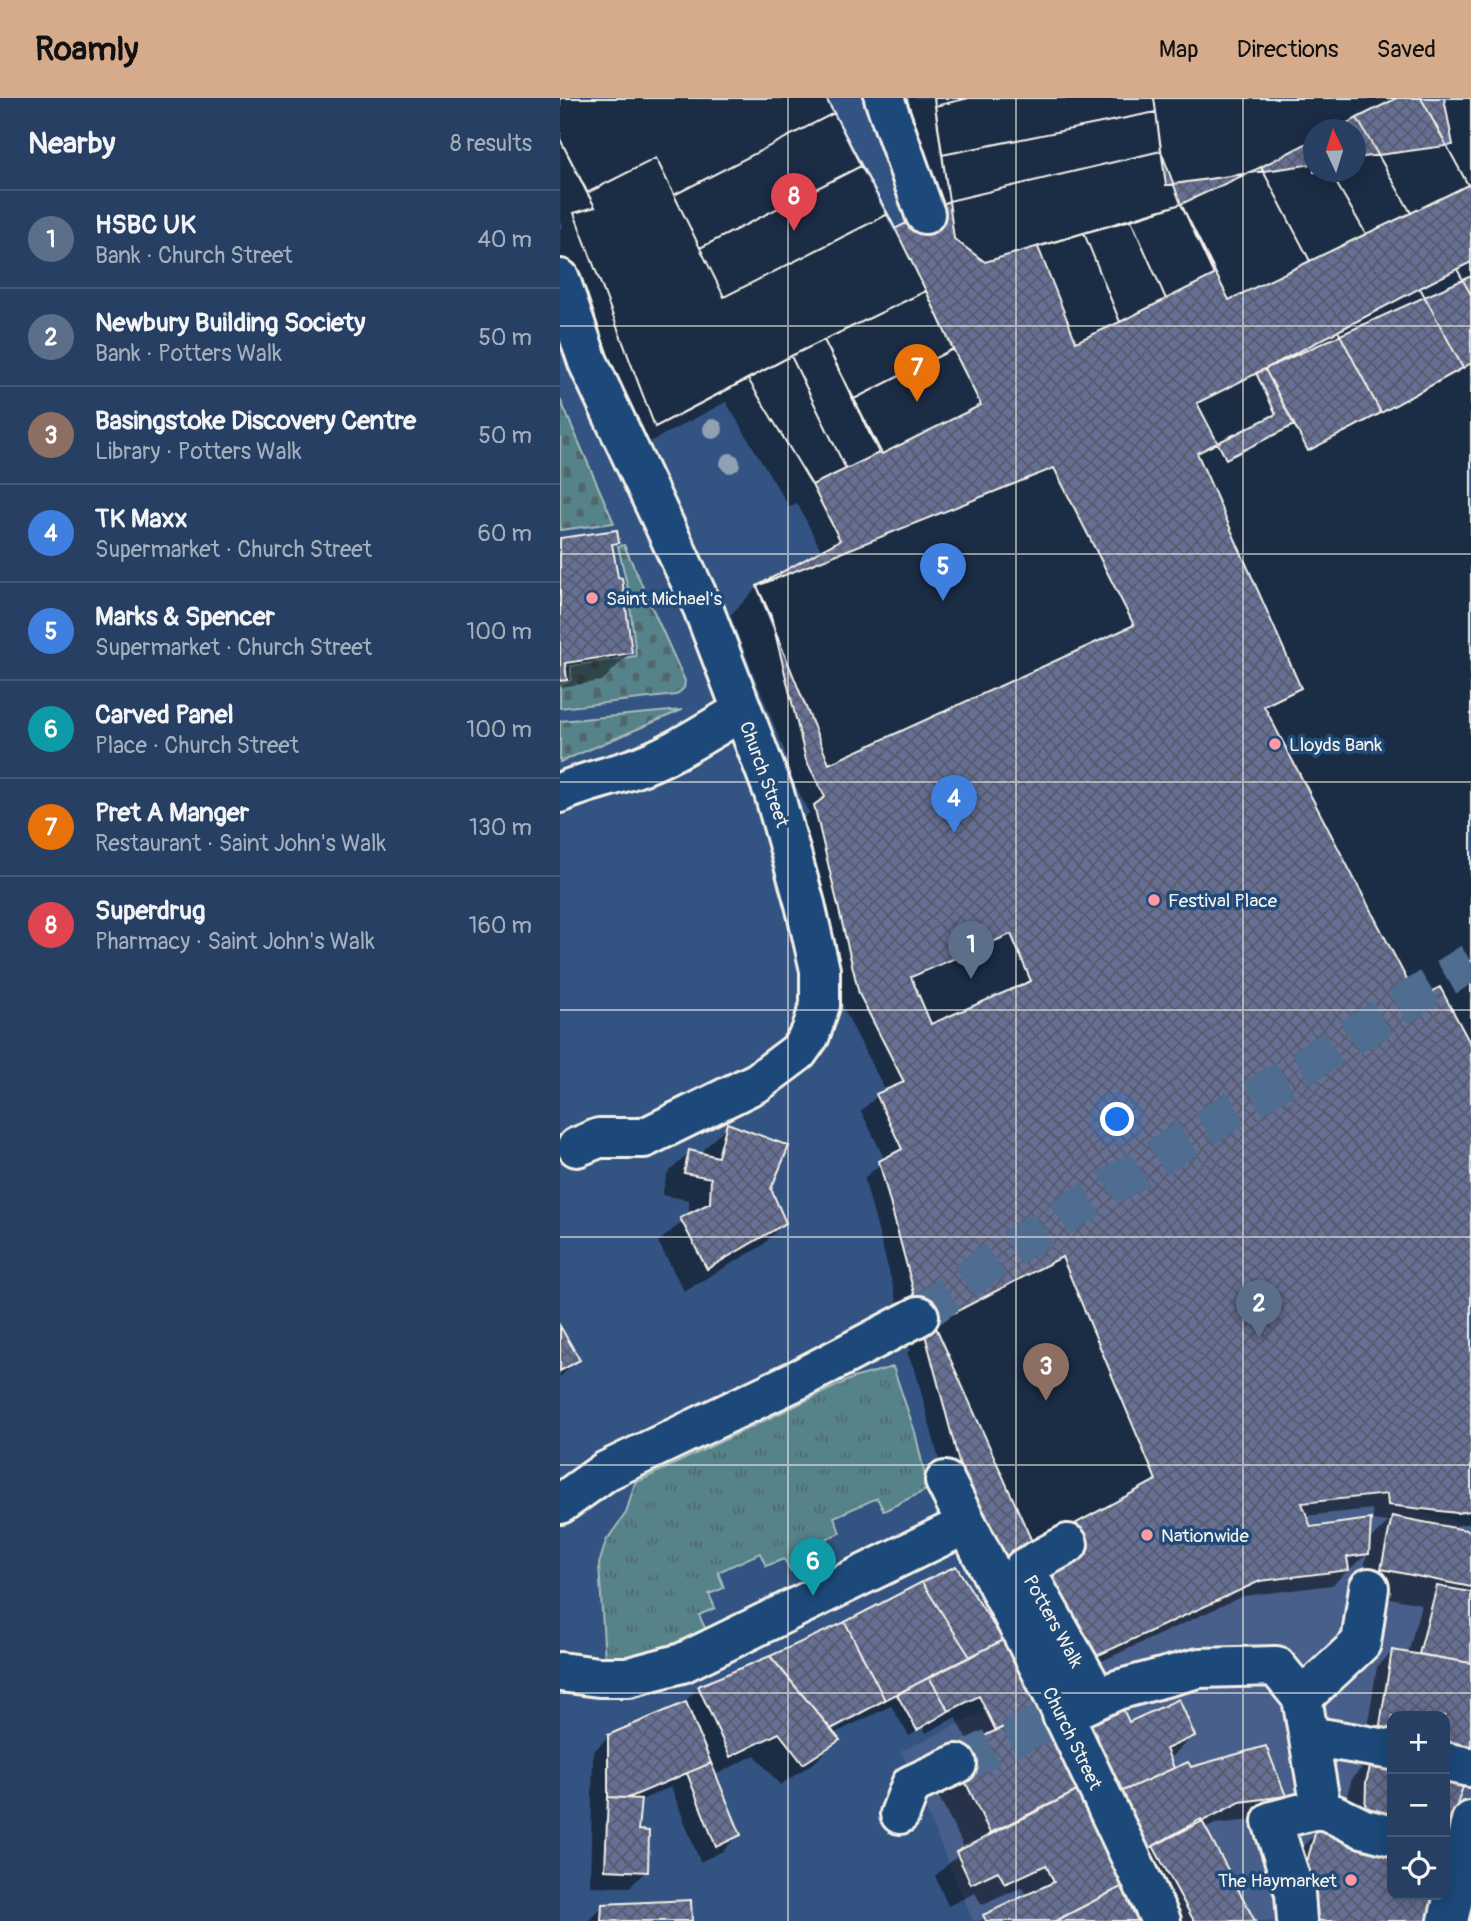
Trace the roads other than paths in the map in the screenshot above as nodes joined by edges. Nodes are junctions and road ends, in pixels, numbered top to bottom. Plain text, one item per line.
1 (884, 98) edge
2 (925, 214) dead end
3 (560, 279) edge
4 (742, 711) junction
5 (560, 793) edge
6 (577, 1147) dead end
7 (919, 1316) tunnel mouth
8 (945, 1481) dead end
9 (560, 1504) edge
10 (975, 1540) junction
11 (1068, 1544) dead end
12 (1369, 1588) dead end
13 (560, 1672) edge
14 (1302, 1698) junction
15 (1059, 1708) junction
16 (1309, 1736) junction
17 (1387, 1749) edge
18 (957, 1764) tunnel mouth
19 (1321, 1808) junction
20 (900, 1814) dead end
21 (1471, 1821) edge
22 (1387, 1835) edge
23 (1161, 1921) edge
24 (1297, 1921) edge
25 (1448, 1921) edge

1 - 2 street
3 - 4 street, Church Street
4 - 5 street
4 - 6 street, Church Street
7 - 9 street
8 - 10 street, Church Street
10 - 13 street
10 - 15 street, Church Street
11 - 15 street, Potters Walk
12 - 14 street
14 - 15 street
14 - 16 street
15 - 23 street, Church Street
16 - 17 street
16 - 19 street
18 - 20 street
19 - 22 street
19 - 24 street
21 - 25 street

